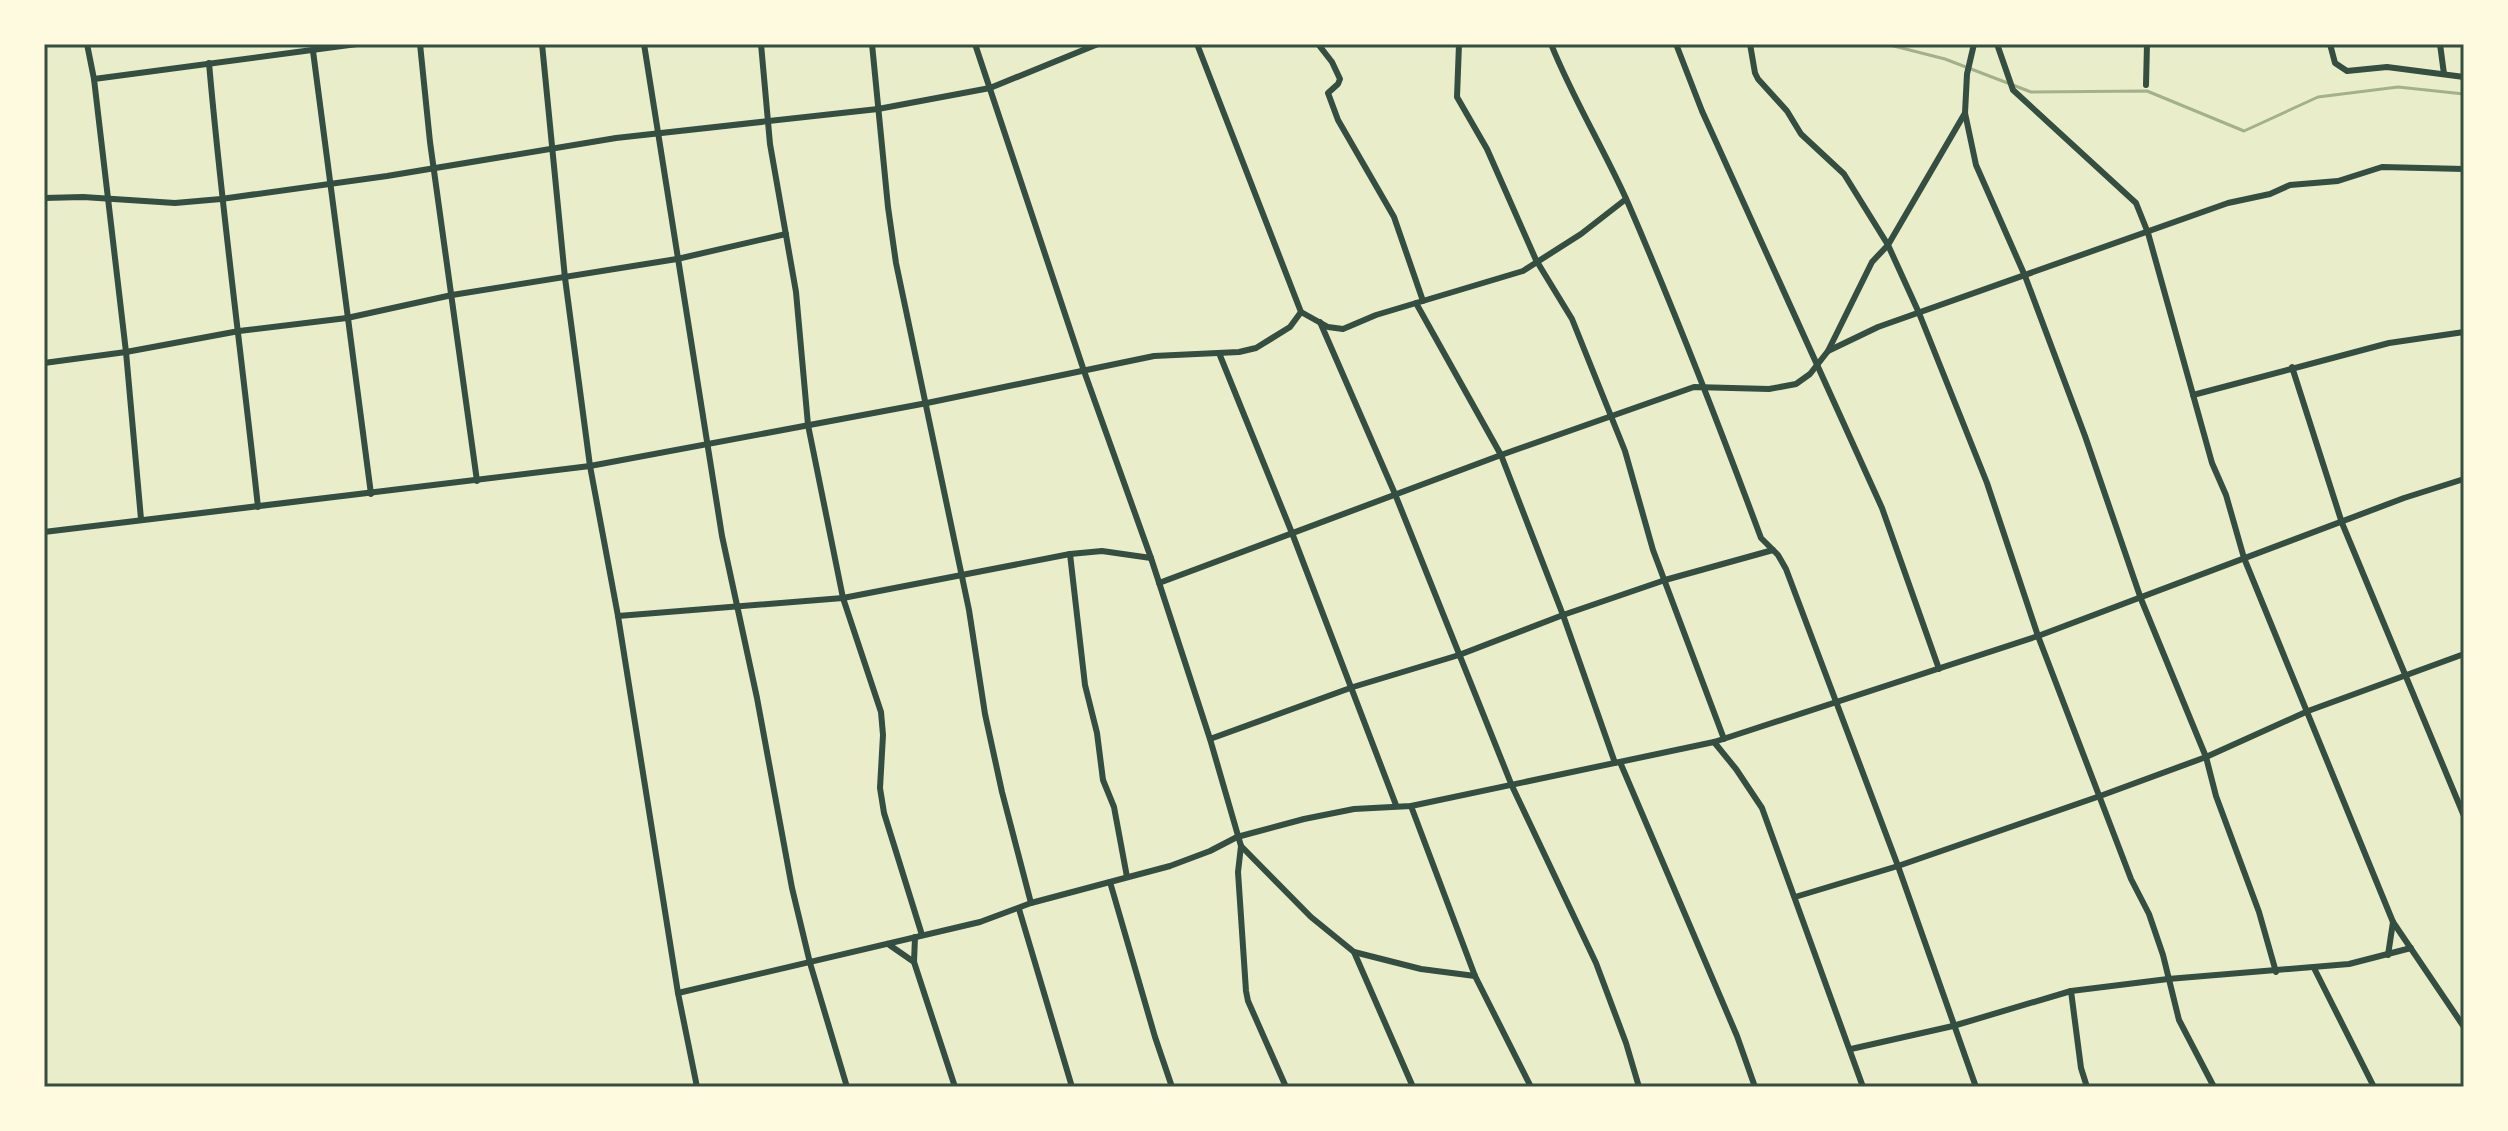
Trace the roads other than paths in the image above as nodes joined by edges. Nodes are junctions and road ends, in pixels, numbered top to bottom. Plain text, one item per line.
1 (87, 44) edge
2 (357, 44) edge
3 (420, 44) edge
4 (542, 44) edge
5 (644, 44) edge
6 (761, 44) edge
7 (872, 44) edge
8 (975, 44) edge
9 (1098, 44) edge
10 (1197, 44) edge
11 (1318, 44) edge
12 (1459, 44) edge
13 (1551, 44) edge
14 (1676, 44) edge
15 (1750, 44) edge
16 (1974, 44) edge
17 (1997, 44) edge
18 (2147, 44) edge
19 (2330, 44) edge
20 (2440, 44) edge
21 (313, 51) junction
22 (209, 63) junction
23 (2444, 74) junction
24 (2464, 77) edge
25 (94, 79) junction
26 (2146, 85) dead end
27 (990, 88) junction
28 (878, 109) junction
29 (1965, 113) junction
30 (768, 121) junction
31 (657, 133) junction
32 (551, 148) junction
33 (435, 168) junction
34 (2464, 169) edge
35 (329, 184) junction
36 (44, 198) edge
37 (106, 198) junction
38 (221, 199) junction
39 (1626, 199) junction
40 (2148, 233) junction
41 (786, 234) junction
42 (1888, 245) junction
43 (677, 259) junction
44 (1536, 260) junction
45 (2025, 276) junction
46 (565, 278) junction
47 (452, 295) junction
48 (1419, 302) junction
49 (1301, 312) junction
50 (1919, 313) junction
51 (347, 318) junction
52 (1320, 322) junction
53 (239, 331) junction
54 (2464, 332) edge
55 (1828, 351) junction
56 (126, 352) junction
57 (1219, 353) junction
58 (44, 363) edge
59 (1817, 364) junction
60 (2292, 367) junction
61 (1084, 371) junction
62 (1705, 385) junction
63 (2193, 395) junction
64 (927, 403) junction
65 (1609, 415) junction
66 (808, 425) junction
67 (706, 445) junction
68 (1501, 455) junction
69 (590, 466) junction
70 (2464, 479) edge
71 (477, 481) junction
72 (371, 494) junction
73 (1395, 494) junction
74 (258, 507) junction
75 (141, 519) junction
76 (2342, 523) junction
77 (44, 532) edge
78 (1292, 533) junction
79 (1773, 550) junction
80 (1070, 554) junction
81 (1151, 558) junction
82 (2244, 558) junction
83 (960, 573) junction
84 (1665, 580) junction
85 (1159, 583) junction
86 (843, 598) junction
87 (2141, 599) junction
88 (737, 608) junction
89 (1563, 615) junction
90 (618, 616) junction
91 (2038, 636) junction
92 (2464, 654) edge
93 (1459, 655) junction
94 (1939, 669) junction
95 (2407, 675) junction
96 (1353, 687) junction
97 (1835, 703) junction
98 (2308, 711) junction
99 (1210, 739) junction
100 (1724, 739) junction
101 (1714, 742) junction
102 (2206, 757) junction
103 (1618, 762) junction
104 (1512, 786) junction
105 (2100, 796) junction
106 (1396, 805) junction
107 (1411, 806) junction
108 (2464, 816) edge
109 (1237, 837) junction
110 (1241, 846) junction
111 (1898, 866) junction
112 (1127, 877) junction
113 (1110, 882) junction
114 (1795, 897) junction
115 (1031, 903) junction
116 (1019, 909) junction
117 (2393, 922) junction
118 (918, 936) junction
119 (888, 944) junction
120 (2411, 948) junction
121 (1354, 952) junction
122 (2388, 955) junction
123 (914, 962) junction
124 (810, 963) junction
125 (2314, 968) junction
126 (2276, 972) junction
127 (1475, 976) junction
128 (2168, 979) junction
129 (2071, 991) junction
130 (678, 993) junction
131 (1953, 1026) junction
132 (2464, 1027) edge
133 (1851, 1049) junction
134 (697, 1087) edge
135 (847, 1087) edge
136 (955, 1087) edge
137 (1072, 1087) edge
138 (1172, 1087) edge
139 (1286, 1087) edge
140 (1413, 1087) edge
141 (1531, 1087) edge
142 (1639, 1087) edge
143 (1755, 1087) edge
144 (1863, 1087) edge
145 (1976, 1087) edge
146 (2087, 1087) edge
147 (2214, 1087) edge
148 (2374, 1087) edge

1 - 25 street
2 - 21 street
3 - 33 street
4 - 32 street
5 - 31 street
6 - 30 street
7 - 28 street
8 - 27 street
9 - 27 street
10 - 49 street
11 - 48 street
12 - 44 street
13 - 39 street
14 - 59 street
15 - 42 street
16 - 29 street
17 - 40 street
18 - 26 street
19 - 23 street
20 - 23 street
21 - 22 street
21 - 35 street
22 - 25 street
22 - 38 street
23 - 24 street
25 - 37 street
27 - 28 street
27 - 61 street
28 - 30 street
28 - 64 street
29 - 42 street
29 - 45 street
30 - 31 street
30 - 41 street
31 - 32 street
31 - 43 street
32 - 33 street
32 - 46 street
33 - 35 street
33 - 47 street
34 - 40 street
35 - 38 street
35 - 51 street
36 - 37 street
37 - 38 street
37 - 56 street
38 - 53 street
39 - 44 street
39 - 62 street
40 - 45 street
40 - 63 street
41 - 43 street
41 - 66 street
42 - 50 street
42 - 55 street
43 - 46 street
43 - 67 street
44 - 48 street
44 - 65 street
45 - 50 street
45 - 87 street
46 - 47 street
46 - 69 street
47 - 51 street
47 - 71 street
48 - 52 street
48 - 68 street
49 - 52 street
49 - 57 street
50 - 55 street
50 - 91 street
51 - 53 street
51 - 72 street
52 - 73 street
53 - 56 street
53 - 74 street
54 - 60 street
55 - 59 street
56 - 58 street
56 - 75 street
57 - 61 street
57 - 78 street
59 - 62 street
59 - 94 street
60 - 63 street
60 - 76 street
61 - 64 street
61 - 81 street
62 - 65 street
62 - 79 street
63 - 82 street
64 - 66 street
64 - 83 street
65 - 68 street
65 - 84 street
66 - 67 street
66 - 86 street
67 - 69 street
67 - 88 street
68 - 73 street
68 - 89 street
69 - 71 street
69 - 90 street
70 - 76 street
71 - 72 street
72 - 74 street
73 - 78 street
73 - 93 street
74 - 75 street
75 - 77 street
76 - 82 street
76 - 95 street
78 - 85 street
78 - 96 street
79 - 84 street
79 - 97 street
80 - 81 street
80 - 83 street
80 - 112 street
81 - 85 street
82 - 87 street
82 - 98 street
83 - 86 street
83 - 115 street
84 - 89 street
84 - 100 street
85 - 99 street
86 - 88 street
86 - 118 street
87 - 91 street
87 - 102 street
88 - 90 street
88 - 124 street
89 - 93 street
89 - 103 street
90 - 130 street
91 - 94 street
91 - 105 street
92 - 95 street
93 - 96 street
93 - 104 street
94 - 97 street
95 - 98 street
95 - 108 street
96 - 99 street
96 - 106 street
97 - 100 street
97 - 111 street
98 - 102 street
98 - 117 street
99 - 109 street
100 - 101 street
101 - 103 street
101 - 114 street
102 - 105 street
102 - 126 street
103 - 104 street
103 - 143 street
104 - 107 street
104 - 142 street
105 - 111 street
105 - 128 street
106 - 107 street
106 - 109 street
107 - 127 street
109 - 110 street
109 - 112 street
110 - 121 street
110 - 139 street
111 - 114 street
111 - 131 street
112 - 113 street
113 - 115 street
113 - 138 street
114 - 133 street
115 - 116 street
116 - 118 street
116 - 137 street
117 - 120 street
117 - 122 street
118 - 119 street
118 - 123 street
119 - 123 street
119 - 124 street
120 - 122 street
120 - 132 street
121 - 127 street
121 - 140 street
122 - 125 street
123 - 136 street
124 - 130 street
124 - 135 street
125 - 126 street
125 - 148 street
126 - 128 street
127 - 141 street
128 - 129 street
128 - 147 street
129 - 131 street
129 - 146 street
130 - 134 street
131 - 133 street
131 - 145 street
133 - 144 street

